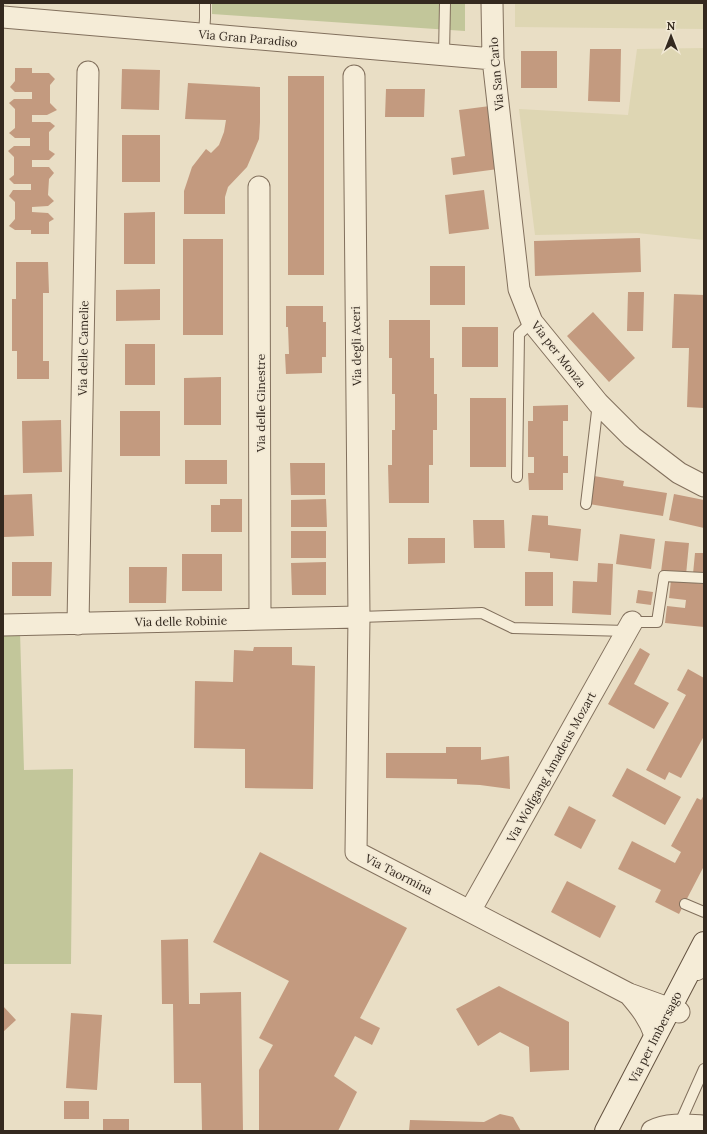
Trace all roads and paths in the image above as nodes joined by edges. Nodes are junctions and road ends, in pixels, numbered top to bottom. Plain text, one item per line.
1 (205, 3) edge
2 (445, 3) edge
3 (492, 3) edge
4 (3, 18) edge
5 (204, 34) junction
6 (444, 54) junction
7 (493, 58) junction
8 (88, 72) dead end
9 (354, 76) dead end
10 (503, 144) joint
11 (259, 188) dead end
12 (532, 322) junction
13 (598, 403) junction
14 (517, 477) dead end
15 (704, 486) edge
16 (586, 504) dead end
17 (704, 578) edge
18 (359, 617) junction
19 (260, 619) junction
20 (78, 624) junction
21 (3, 625) edge
22 (630, 626) junction
23 (685, 904) dead end
24 (470, 911) junction
25 (704, 912) edge
26 (704, 943) edge
27 (702, 970) edge
28 (629, 994) junction
29 (674, 1010) junction
30 (655, 1035) junction
31 (704, 1069) edge
32 (679, 1125) junction
33 (704, 1126) edge
34 (606, 1131) edge
35 (617, 1131) edge
36 (652, 1131) edge

1 - 5 lane
2 - 6 lane
3 - 7 street, Via San Carlo
4 - 5 street, Via Gran Paradiso
5 - 6 street, Via Gran Paradiso
6 - 7 street, Via Gran Paradiso
7 - 10 street, Via San Carlo
8 - 20 street, Via delle Camelie
9 - 18 street, Via degli Aceri
10 - 12 street, Via per Monza
11 - 19 street, Via delle Ginestre
12 - 13 street, Via per Monza
12 - 14 lane
13 - 15 street, Via per Monza
13 - 16 lane
17 - 22 lane
18 - 19 street, Via delle Robinie
18 - 22 lane
18 - 24 street, Via Taormina
19 - 20 street, Via delle Robinie
20 - 21 street, Via delle Robinie
22 - 24 street, Via Wolfgang Amadeus Mozart
23 - 25 lane
24 - 28 street, Via Taormina
26 - 29 main road, Via per Imbersago
27 - 29 main road, Via per Imbersago
28 - 29 street, Via Taormina
28 - 30 street, Via Taormina
29 - 30 main road, Via per Imbersago
29 - 35 main road, Via per Imbersago
30 - 34 main road, Via per Imbersago
31 - 32 lane
32 - 33 street
32 - 36 street

